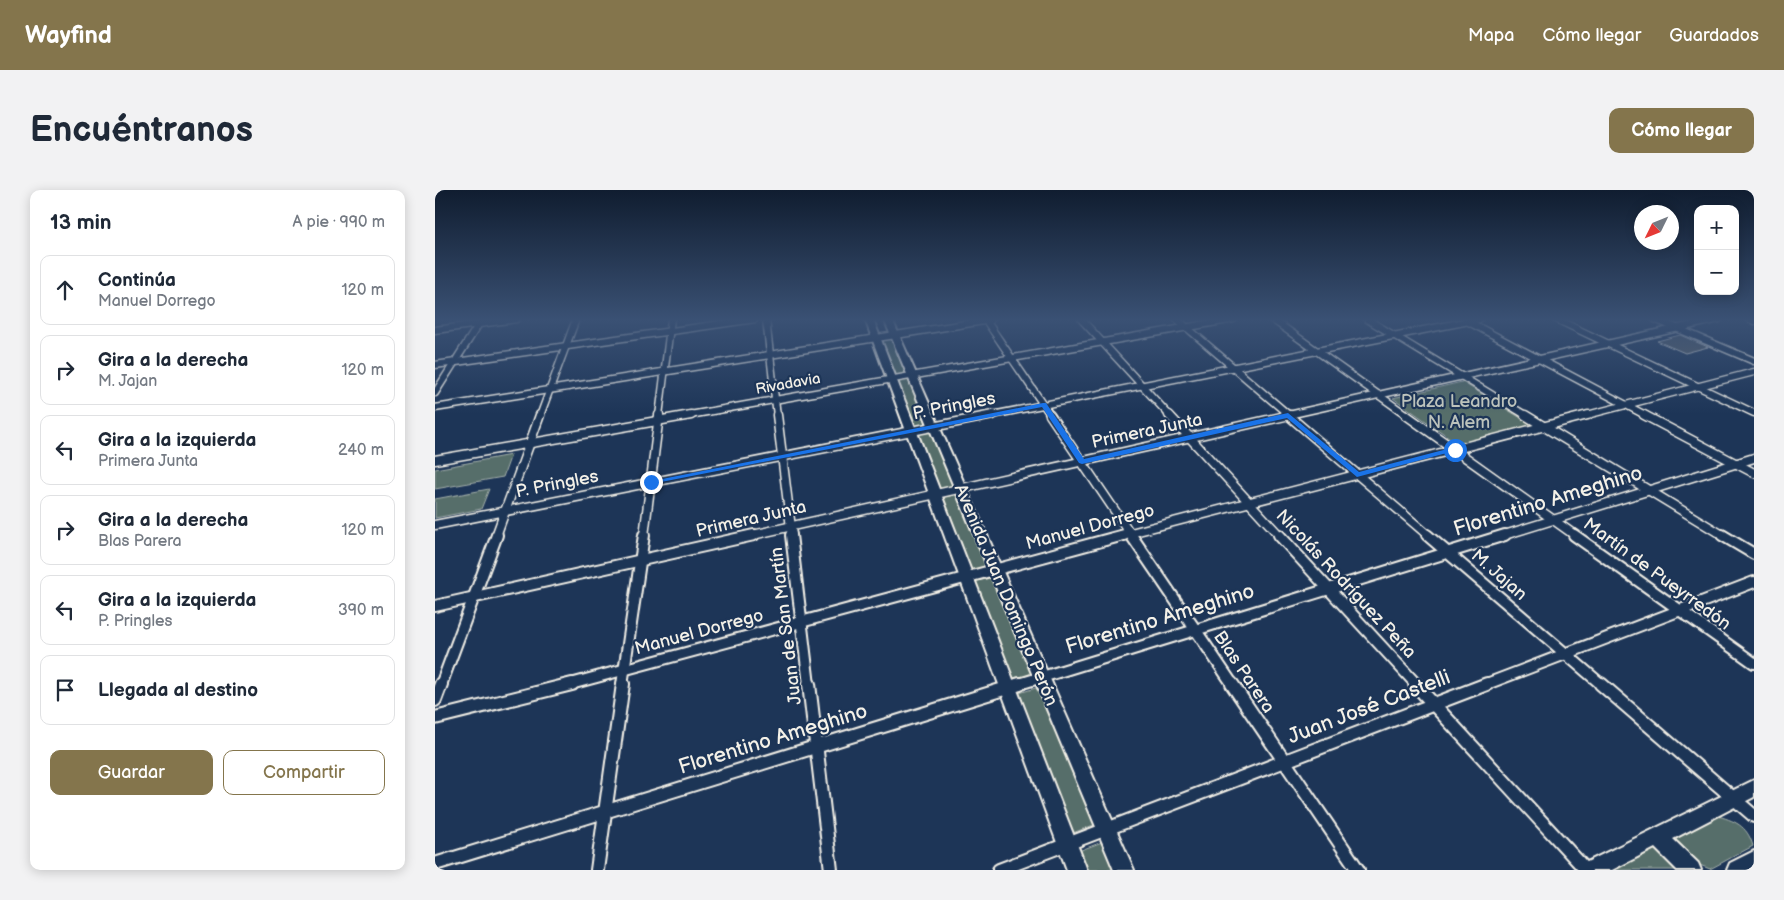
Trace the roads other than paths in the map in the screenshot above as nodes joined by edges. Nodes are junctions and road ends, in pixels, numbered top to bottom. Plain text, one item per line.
1 (461, 351) edge
2 (538, 351) edge
3 (565, 351) edge
4 (666, 351) edge
5 (770, 351) edge
6 (792, 351) edge
7 (881, 351) edge
8 (902, 351) edge
9 (1007, 351) edge
10 (1053, 351) edge
11 (1110, 351) edge
12 (1213, 351) edge
13 (1316, 351) joint
14 (1419, 351) edge
15 (1525, 351) edge
16 (1578, 351) edge
17 (1622, 351) edge
18 (1729, 351) edge
19 (770, 354) junction
20 (1012, 358) junction
21 (1541, 359) junction
22 (1754, 361) edge
23 (454, 362) junction
24 (435, 365) edge
25 (1233, 367) junction
26 (663, 371) junction
27 (1754, 372) edge
28 (1462, 376) junction
29 (913, 377) junction
30 (892, 380) junction
31 (1143, 386) junction
32 (1698, 386) junction
33 (549, 390) junction
34 (435, 393) edge
35 (1378, 395) junction
36 (775, 400) junction
37 (1043, 405) junction
38 (1628, 406) junction
39 (435, 408) edge
40 (1754, 413) edge
41 (1288, 415) junction
42 (659, 420) junction
43 (934, 426) junction
44 (1546, 428) junction
45 (911, 431) junction
46 (1191, 438) junction
47 (530, 443) junction
48 (1455, 450) junction
49 (782, 456) junction
50 (1754, 458) edge
51 (435, 460) edge
52 (1082, 462) junction
53 (1737, 464) junction
54 (1754, 472) edge
55 (1357, 475) junction
56 (651, 482) junction
57 (961, 489) junction
58 (1650, 491) junction
59 (935, 494) junction
60 (1250, 504) junction
61 (505, 511) junction
62 (1552, 520) junction
63 (435, 524) edge
64 (790, 527) junction
65 (1130, 533) junction
66 (1447, 552) junction
67 (1754, 554) edge
68 (640, 560) junction
69 (997, 570) junction
70 (967, 578) junction
71 (1754, 582) edge
72 (1328, 589) junction
73 (475, 597) junction
74 (435, 606) edge
75 (1680, 611) junction
76 (802, 623) junction
77 (1195, 630) junction
78 (1566, 654) junction
79 (1754, 664) edge
80 (623, 670) junction
81 (1041, 677) junction
82 (1008, 687) junction
83 (435, 700) edge
84 (1434, 704) junction
85 (435, 718) edge
86 (816, 746) junction
87 (1285, 761) junction
88 (1754, 788) edge
89 (1734, 798) junction
90 (605, 812) junction
91 (1754, 816) edge
92 (1107, 829) junction
93 (1657, 837) junction
94 (1067, 844) junction
95 (1754, 861) edge
96 (435, 864) edge
97 (597, 870) edge
98 (831, 870) edge
99 (999, 870) edge
100 (1077, 870) edge
101 (1124, 870) edge
102 (1358, 870) edge
103 (1586, 870) edge
104 (1592, 870) edge
105 (1691, 870) edge
106 (1737, 870) edge

1 - 23 street
2 - 23 street
3 - 33 street
4 - 26 street
5 - 19 street, Juan de San Martín
6 - 19 street
7 - 30 main road, Avenida Juan Domingo Perón
8 - 29 main road, Avenida Juan Domingo Perón
9 - 20 street, Blas Parera
10 - 20 street, Rivadavia
11 - 31 street, Nicolás Rodríguez Peña
12 - 25 street, M. Jajan
13 - 25 street, P. Pringles
13 - 35 street, Martín de Pueyrredón
14 - 28 street
15 - 21 street
16 - 21 street, Primera Junta
17 - 32 street
18 - 22 street
19 - 26 street
19 - 36 street, Juan de San Martín
20 - 29 street, Rivadavia
20 - 37 street, Blas Parera
21 - 28 street, Primera Junta
21 - 38 street
23 - 24 street
23 - 34 street
25 - 31 street, P. Pringles
25 - 41 street, M. Jajan
26 - 33 street
26 - 42 street
27 - 32 street, Manuel Dorrego
28 - 35 street, Primera Junta
28 - 44 street
29 - 30 street, Rivadavia
29 - 43 main road, Avenida Juan Domingo Perón
30 - 36 street, Rivadavia
30 - 45 main road, Avenida Juan Domingo Perón
31 - 37 street, P. Pringles
31 - 46 street, Nicolás Rodríguez Peña
32 - 38 street, Manuel Dorrego
32 - 40 street
33 - 39 street
33 - 47 street
35 - 41 street, Primera Junta
35 - 48 street, Martín de Pueyrredón
36 - 42 street, Rivadavia
36 - 49 street, Juan de San Martín
37 - 43 street, P. Pringles
37 - 52 street, Blas Parera
38 - 44 street, Manuel Dorrego
38 - 53 street
41 - 46 street, Primera Junta
41 - 55 street, M. Jajan
42 - 47 street, Rivadavia
42 - 56 street
43 - 45 street, P. Pringles
43 - 57 main road, Avenida Juan Domingo Perón
44 - 48 street, Manuel Dorrego
44 - 58 street
45 - 49 street, P. Pringles
45 - 59 main road, Avenida Juan Domingo Perón
46 - 52 street, Primera Junta
46 - 60 street, Nicolás Rodríguez Peña
47 - 51 street, Rivadavia
47 - 61 street
48 - 55 street, Manuel Dorrego
48 - 62 street, Martín de Pueyrredón
49 - 56 street, P. Pringles
49 - 64 street, Juan de San Martín
50 - 53 street, Florentino Ameghino
52 - 57 street, Primera Junta
52 - 65 street, Blas Parera
53 - 54 street
53 - 58 street, Florentino Ameghino
55 - 60 street, Manuel Dorrego
55 - 66 street, M. Jajan
56 - 61 street, P. Pringles
56 - 68 street
57 - 59 street, Primera Junta
57 - 69 main road, Avenida Juan Domingo Perón
58 - 62 street, Florentino Ameghino
58 - 67 street
59 - 64 street, Primera Junta
59 - 70 main road, Avenida Juan Domingo Perón
60 - 65 street, Manuel Dorrego
60 - 72 street, Nicolás Rodríguez Peña
61 - 63 street, P. Pringles
61 - 73 street
62 - 66 street, Florentino Ameghino
62 - 75 street, Martín de Pueyrredón
64 - 68 street, Primera Junta
64 - 76 street, Juan de San Martín
65 - 69 street, Manuel Dorrego
65 - 77 street, Blas Parera
66 - 72 street, Florentino Ameghino
66 - 78 street, M. Jajan
68 - 73 street, Primera Junta
68 - 80 street
69 - 70 street, Manuel Dorrego
69 - 81 main road, Avenida Juan Domingo Perón
70 - 76 street, Manuel Dorrego
70 - 82 main road, Avenida Juan Domingo Perón
71 - 75 street, Juan José Castelli
72 - 77 street, Florentino Ameghino
72 - 84 street, Nicolás Rodríguez Peña
73 - 74 street, Primera Junta
73 - 83 street
75 - 78 street, Juan José Castelli
75 - 79 street, Martín de Pueyrredón
76 - 80 street, Manuel Dorrego
76 - 86 street, Juan de San Martín
77 - 81 street, Florentino Ameghino
77 - 87 street, Blas Parera
78 - 84 street, Juan José Castelli
78 - 89 street, M. Jajan
80 - 85 street, Manuel Dorrego
80 - 90 street
81 - 82 street, Florentino Ameghino
81 - 92 main road, Avenida Juan Domingo Perón
82 - 86 street, Florentino Ameghino
82 - 94 main road, Avenida Juan Domingo Perón
84 - 87 street, Juan José Castelli
84 - 103 street, Nicolás Rodríguez Peña
86 - 90 street, Florentino Ameghino
86 - 98 street, Juan de San Martín
87 - 92 street, Juan José Castelli
87 - 102 street, Blas Parera
88 - 89 main road
89 - 91 street, M. Jajan
89 - 93 main road
90 - 96 street, Florentino Ameghino
90 - 97 street
92 - 94 street, Juan José Castelli
92 - 101 main road, Avenida Juan Domingo Perón
93 - 104 main road
93 - 105 main road
94 - 99 street, Juan José Castelli
94 - 100 main road, Avenida Juan Domingo Perón
95 - 106 main road

